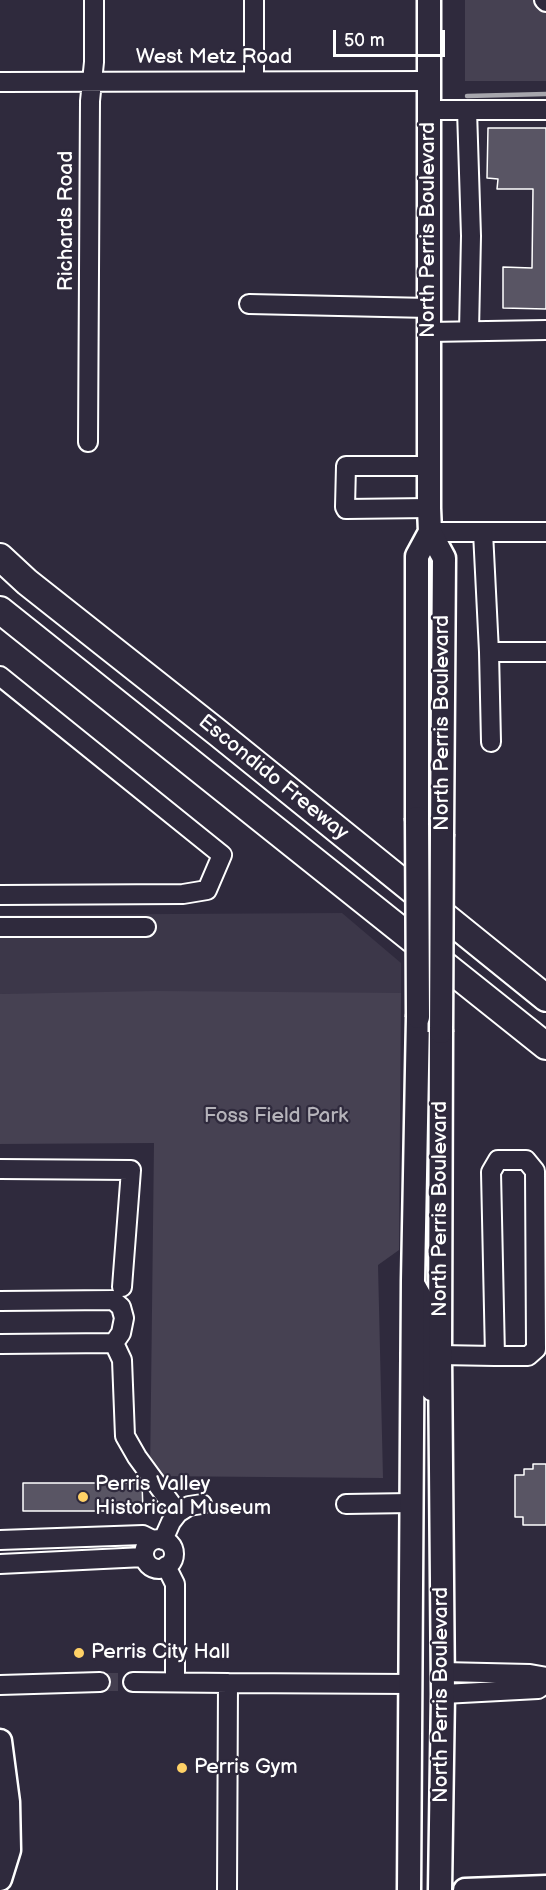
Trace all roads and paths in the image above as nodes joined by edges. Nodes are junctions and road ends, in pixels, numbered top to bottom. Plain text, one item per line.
1 (94, 0) edge
2 (254, 0) edge
3 (429, 0) edge
4 (93, 81) junction
5 (254, 81) junction
6 (429, 81) junction
7 (0, 82) edge
8 (429, 110) junction
9 (467, 110) junction
10 (546, 110) edge
11 (249, 304) dead end
12 (429, 308) junction
13 (546, 330) edge
14 (469, 331) junction
15 (429, 332) junction
16 (88, 442) dead end
17 (429, 466) junction
18 (429, 508) junction
19 (430, 532) junction
20 (483, 532) junction
21 (546, 532) edge
22 (0, 557) edge
23 (0, 610) edge
24 (489, 652) junction
25 (546, 652) edge
26 (0, 676) edge
27 (491, 741) dead end
28 (0, 895) edge
29 (0, 927) edge
30 (146, 927) dead end
31 (546, 998) edge
32 (546, 1046) edge
33 (0, 1169) edge
34 (413, 1280) junction
35 (122, 1287) dead end
36 (0, 1301) edge
37 (0, 1344) edge
38 (114, 1344) junction
39 (440, 1355) junction
40 (495, 1356) junction
41 (441, 1393) junction
42 (411, 1503) junction
43 (202, 1504) dead end
44 (346, 1504) dead end
45 (178, 1513) junction
46 (0, 1540) edge
47 (158, 1540) junction
48 (144, 1557) junction
49 (0, 1564) edge
50 (166, 1566) junction
51 (546, 1677) edge
52 (100, 1682) tunnel mouth
53 (133, 1682) tunnel mouth
54 (175, 1682) junction
55 (228, 1683) junction
56 (443, 1683) junction
57 (411, 1684) junction
58 (546, 1684) edge
59 (0, 1685) edge
60 (0, 1741) edge
61 (0, 1879) edge
62 (546, 1887) edge
63 (227, 1890) edge
64 (409, 1890) edge
65 (440, 1890) edge
66 (465, 1890) edge

1 - 4 street, Richards Road
2 - 5 street
3 - 6 main road, North Perris Boulevard
4 - 5 street, West Metz Road
4 - 7 street, West Metz Road
4 - 16 street, Richards Road
5 - 6 street, West Metz Road
6 - 8 main road, North Perris Boulevard
8 - 9 street
8 - 12 main road, North Perris Boulevard
9 - 10 street
9 - 14 street
11 - 12 street
12 - 15 main road, North Perris Boulevard
13 - 14 street
14 - 15 street
15 - 17 main road, North Perris Boulevard
17 - 18 main road, North Perris Boulevard
17 - 18 street
18 - 19 main road, North Perris Boulevard
19 - 20 street
19 - 34 main road, North Perris Boulevard, bridge
19 - 39 main road, North Perris Boulevard, bridge
20 - 21 street
20 - 24 street
22 - 31 highway, Escondido Freeway
23 - 32 highway, Escondido Freeway
24 - 25 street
24 - 27 street
26 - 28 street
29 - 30 street
33 - 35 street
34 - 41 street
34 - 42 main road, North Perris Boulevard
36 - 38 street
37 - 38 street
38 - 45 street
39 - 40 street
39 - 41 main road, North Perris Boulevard
40 - 40 street
41 - 56 main road, North Perris Boulevard
42 - 44 street
42 - 57 main road, North Perris Boulevard
43 - 45 street
45 - 47 street
46 - 47 street
47 - 48 street
47 - 50 street
48 - 49 street
48 - 50 street
50 - 54 street
51 - 56 street
52 - 59 street
53 - 54 street
54 - 55 street
55 - 57 street
55 - 63 street
56 - 58 street
56 - 65 main road, North Perris Boulevard
57 - 64 main road, North Perris Boulevard
60 - 61 main road
62 - 66 main road

